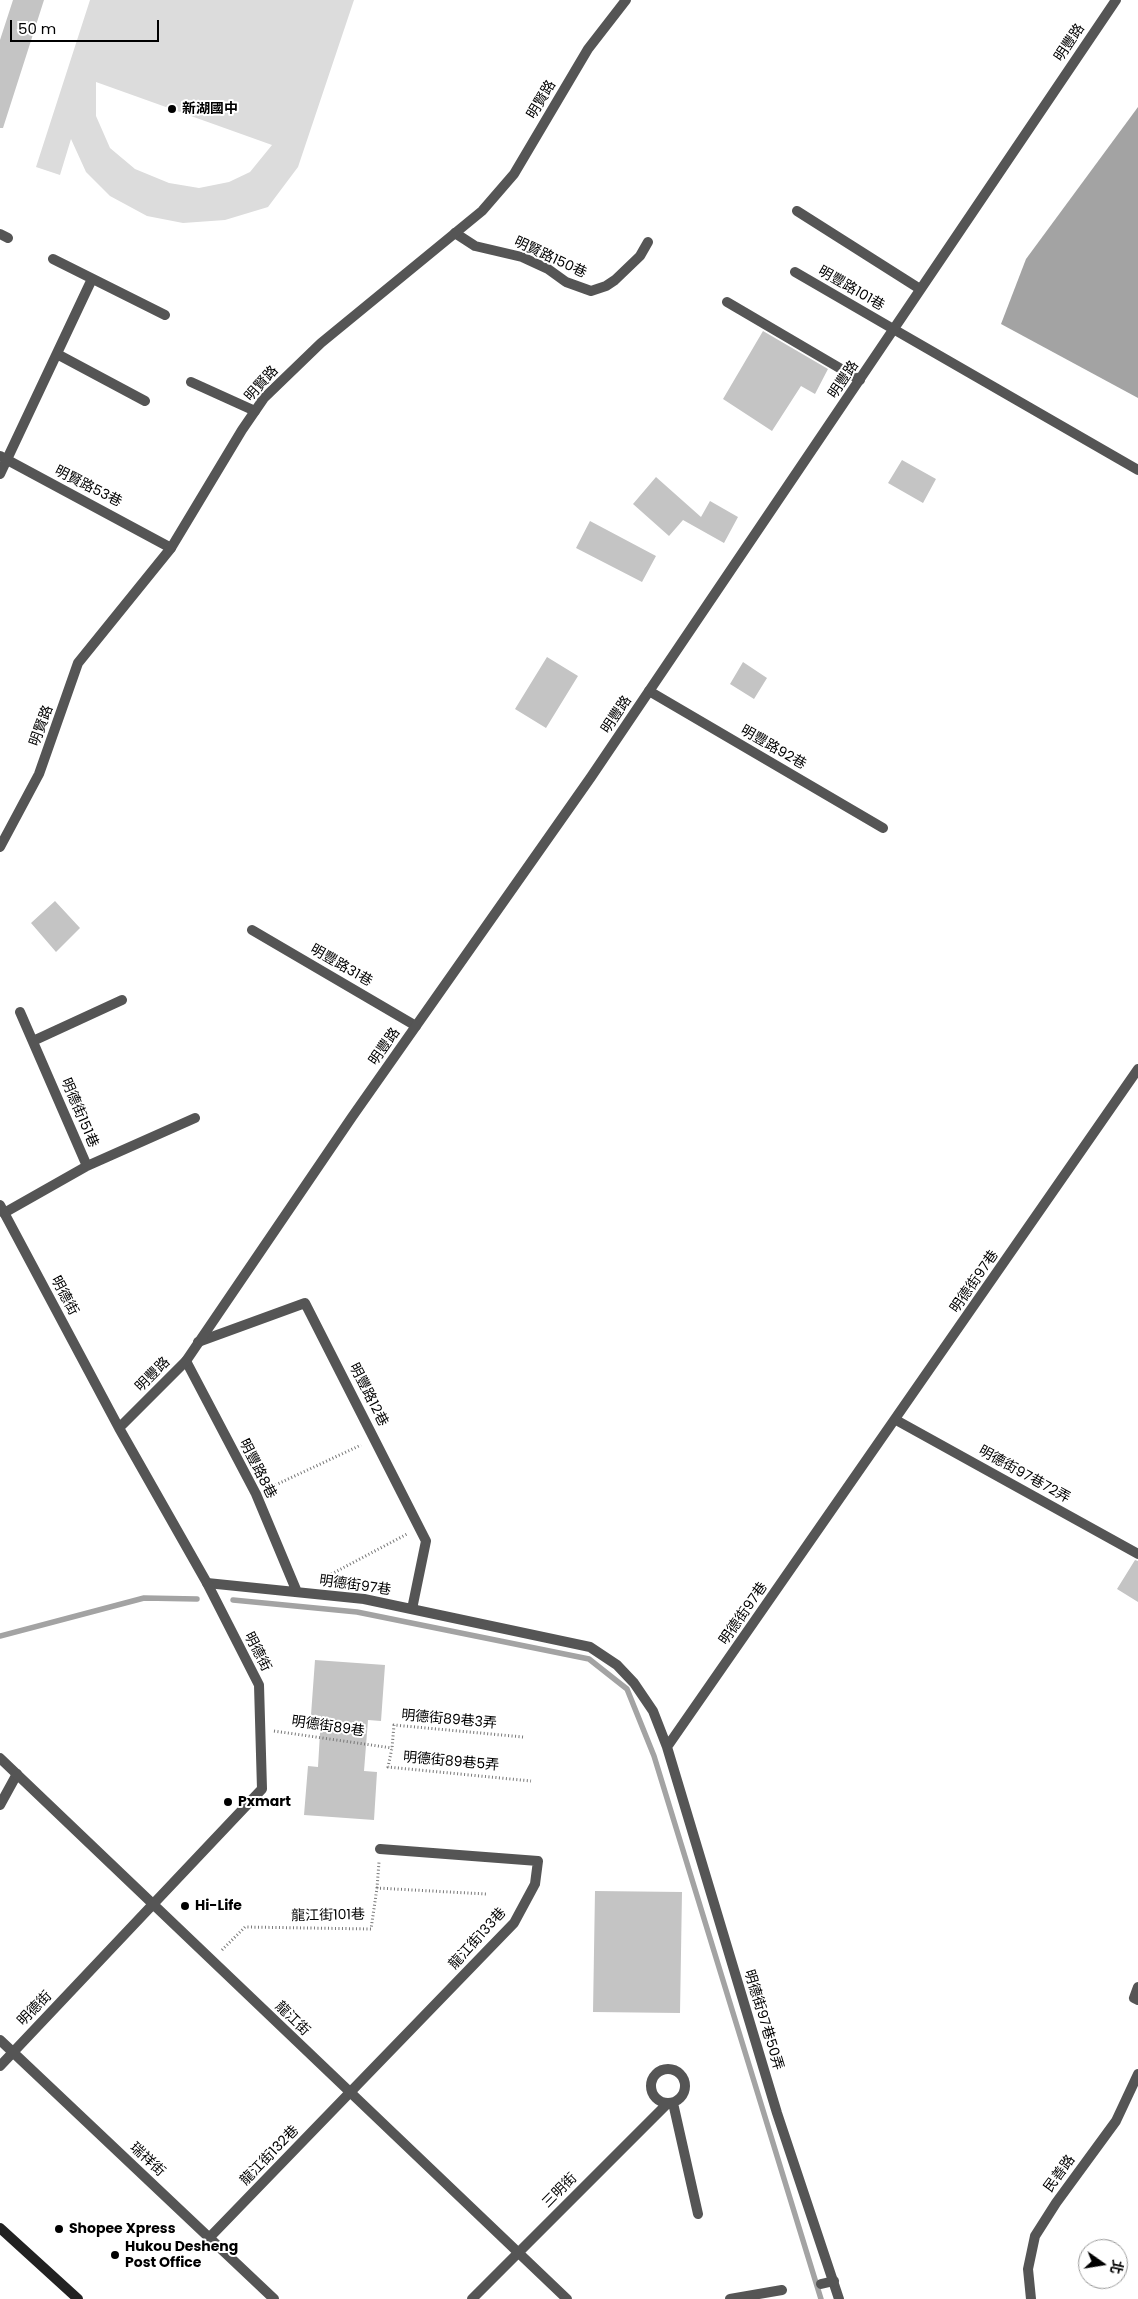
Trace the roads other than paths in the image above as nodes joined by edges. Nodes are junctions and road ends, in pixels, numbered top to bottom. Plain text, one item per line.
1 (626, 0) edge
2 (1116, 0) edge
3 (797, 211) dead end
4 (455, 233) junction
5 (648, 242) dead end
6 (53, 260) dead end
7 (794, 272) dead end
8 (92, 279) junction
9 (920, 289) junction
10 (726, 302) dead end
11 (165, 315) dead end
12 (894, 330) junction
13 (57, 354) junction
14 (860, 380) junction
15 (191, 382) dead end
16 (145, 401) dead end
17 (255, 411) junction
18 (3, 458) edge
19 (1138, 470) edge
20 (0, 474) edge
21 (171, 548) junction
22 (649, 691) junction
23 (883, 828) dead end
24 (0, 847) edge
25 (252, 930) dead end
26 (122, 1000) dead end
27 (20, 1012) dead end
28 (416, 1026) junction
29 (33, 1041) junction
30 (1138, 1069) edge
31 (196, 1118) dead end
32 (87, 1166) junction
33 (2, 1209) edge
34 (198, 1342) junction
35 (186, 1361) junction
36 (896, 1420) junction
37 (119, 1428) junction
38 (1138, 1554) edge
39 (207, 1583) junction
40 (297, 1592) junction
41 (412, 1609) junction
42 (667, 1747) junction
43 (0, 1758) edge
44 (17, 1774) junction
45 (0, 1805) edge
46 (380, 1849) road end
47 (154, 1906) junction
48 (1138, 1987) edge
49 (1138, 2000) edge
50 (0, 2040) edge
51 (13, 2052) junction
52 (0, 2066) edge
53 (1138, 2074) edge
54 (350, 2094) junction
55 (698, 2214) dead end
56 (0, 2228) edge
57 (209, 2238) junction
58 (517, 2254) junction
59 (834, 2282) junction
60 (821, 2284) dead end
61 (782, 2290) dead end
62 (78, 2299) edge
63 (274, 2299) edge
64 (472, 2299) edge
65 (567, 2299) edge
66 (730, 2299) edge
67 (840, 2299) edge
68 (1031, 2299) edge

1 - 4 street, 明賢路
2 - 9 street, 明豐路
3 - 9 street
4 - 5 street, 明賢路150巷
4 - 17 street, 明賢路
6 - 8 street
7 - 12 street, 明豐路101巷
8 - 11 street
8 - 13 street
9 - 12 street, 明豐路
10 - 14 street
12 - 14 street, 明豐路
12 - 19 street, 明豐路101巷
13 - 16 street
13 - 18 street
14 - 22 street, 明豐路
15 - 17 street
17 - 21 street, 明賢路
18 - 20 street
18 - 21 street, 明賢路53巷
21 - 24 street, 明賢路
22 - 23 street, 明豐路92巷
22 - 28 street, 明豐路
25 - 28 street, 明豐路31巷
26 - 29 street
27 - 29 street, 明德街151巷
28 - 34 street, 明豐路
29 - 32 street, 明德街151巷
30 - 36 street, 明德街97巷
31 - 32 street
32 - 33 street, 明德街151巷
33 - 37 street, 明德街
34 - 35 street, 明豐路
34 - 41 street, 明豐路12巷
35 - 37 street, 明豐路
35 - 40 street, 明豐路8巷
36 - 38 street, 明德街97巷72弄
36 - 42 street, 明德街97巷
37 - 39 street, 明德街
39 - 40 street, 明德街97巷
39 - 47 street, 明德街
40 - 41 street, 明德街97巷
41 - 42 street, 明德街97巷
42 - 59 street, 明德街97巷50弄
43 - 44 street, 龍江街
44 - 45 street
44 - 47 street, 龍江街
46 - 54 street, 龍江街133巷
47 - 51 street, 明德街
47 - 54 street, 龍江街
48 - 49 street
50 - 51 street, 瑞祥街
51 - 52 street, 明德街
51 - 57 street, 瑞祥街
53 - 68 street, 民善路
54 - 57 street, 龍江街132巷
54 - 58 street, 龍江街
55 - 58 street, 三明街
56 - 62 main road
57 - 63 street, 瑞祥街
58 - 64 street, 三明街
58 - 65 street, 龍江街
59 - 60 street
59 - 67 street, 明德街97巷50弄
61 - 66 street

